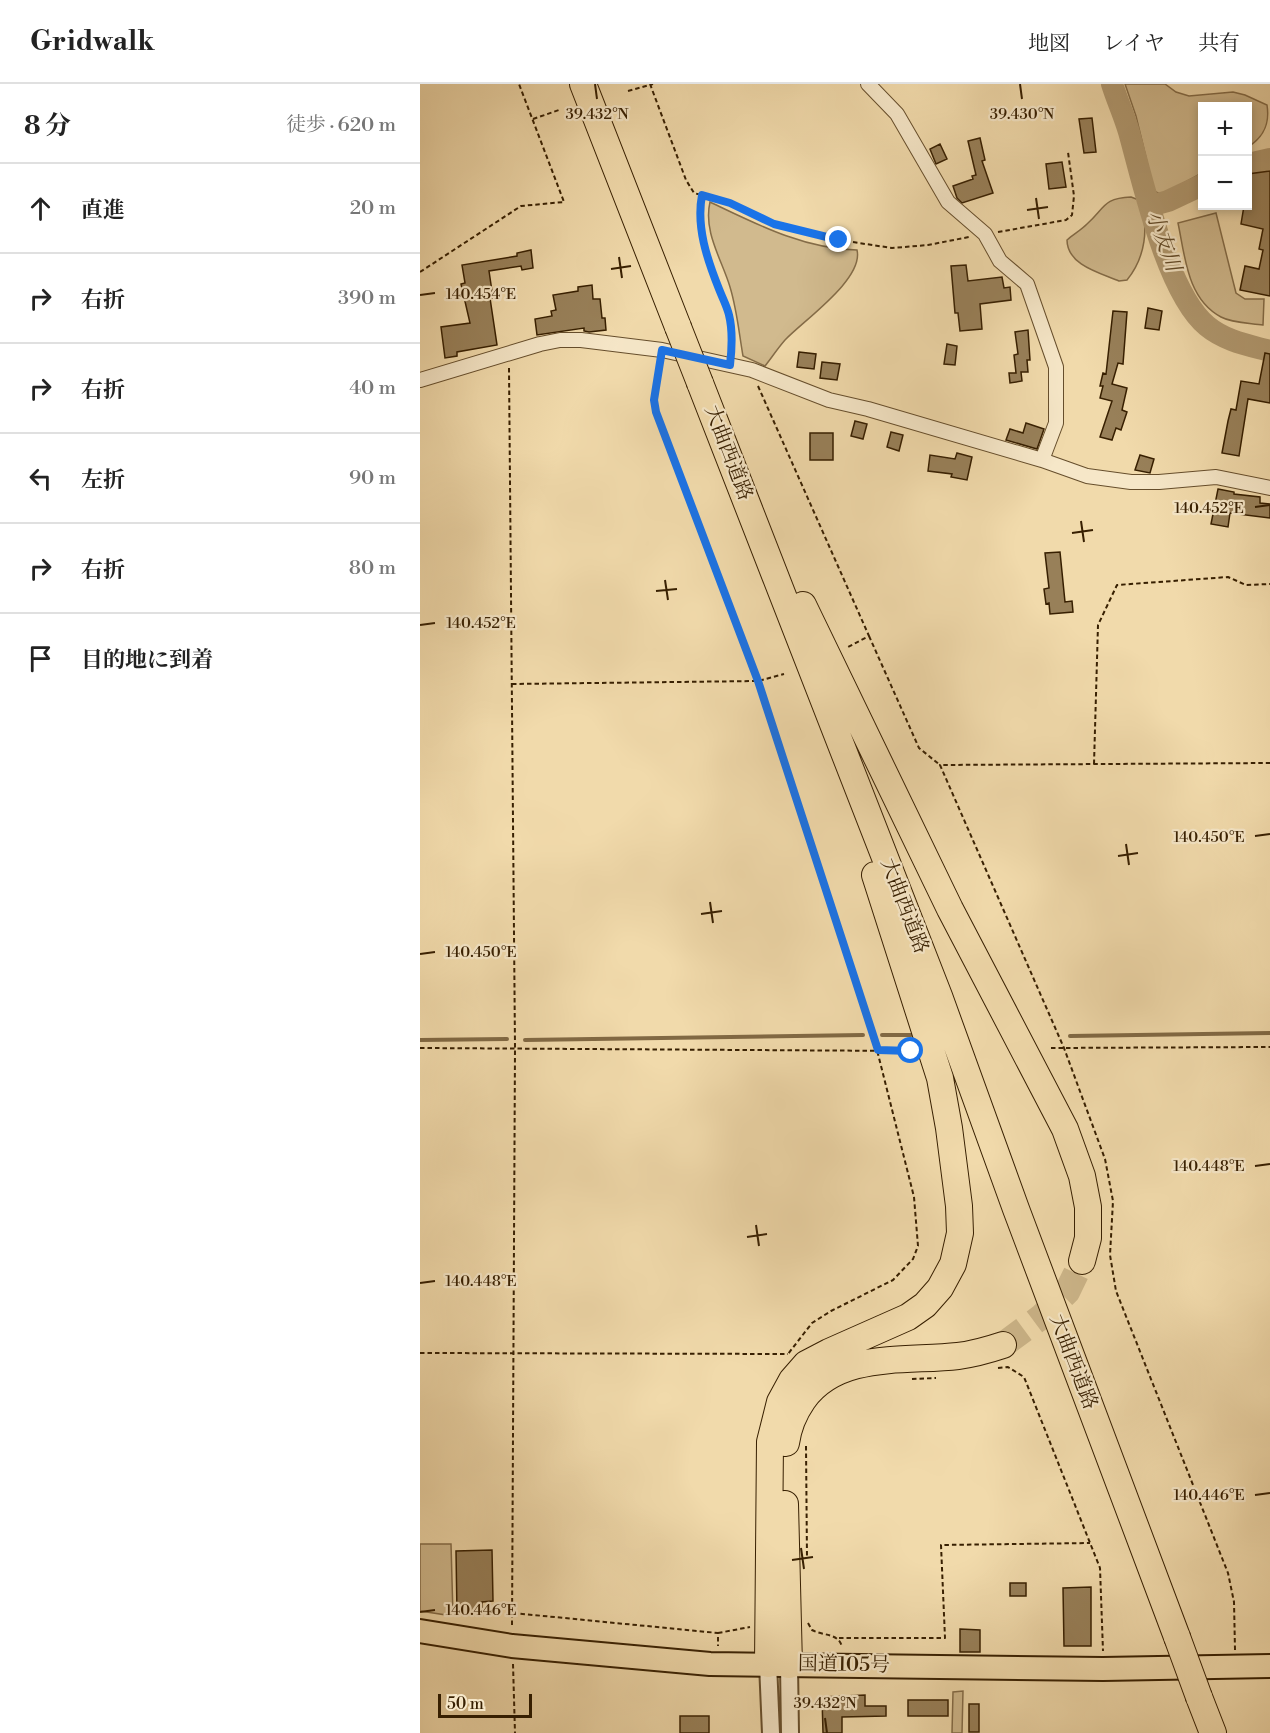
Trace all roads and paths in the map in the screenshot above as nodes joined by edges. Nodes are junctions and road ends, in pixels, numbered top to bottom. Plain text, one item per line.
1 (519, 84) edge
2 (583, 84) edge
3 (651, 84) edge
4 (868, 84) edge
5 (628, 91) dead end
6 (558, 110) dead end
7 (533, 120) junction
8 (1068, 152) dead end
9 (702, 195) junction
10 (985, 234) junction
11 (420, 272) edge
12 (662, 350) junction
13 (509, 355) junction
14 (730, 365) junction
15 (752, 370) junction
16 (420, 380) edge
17 (722, 438) junction
18 (1042, 460) junction
19 (1270, 488) edge
20 (1270, 584) edge
21 (869, 636) junction
22 (799, 638) junction
23 (848, 647) dead end
24 (784, 674) dead end
25 (758, 681) junction
26 (512, 684) junction
27 (1270, 763) edge
28 (1094, 764) junction
29 (940, 765) junction
30 (420, 1047) edge
31 (515, 1047) junction
32 (1270, 1047) edge
33 (1051, 1048) dead end
34 (1064, 1048) junction
35 (878, 1050) junction
36 (911, 1051) dead end
37 (1082, 1261) tunnel mouth
38 (420, 1353) edge
39 (514, 1353) junction
40 (788, 1354) junction
41 (1000, 1357) joint
42 (784, 1359) dead end
43 (944, 1377) dead end
44 (909, 1379) dead end
45 (806, 1444) dead end
46 (1090, 1543) junction
47 (807, 1562) dead end
48 (513, 1613) junction
49 (807, 1621) dead end
50 (752, 1624) dead end
51 (420, 1632) edge
52 (718, 1633) junction
53 (837, 1638) junction
54 (512, 1646) junction
55 (719, 1664) junction
56 (779, 1664) junction
57 (842, 1665) junction
58 (1235, 1666) junction
59 (1270, 1666) edge
60 (1103, 1670) junction
61 (515, 1733) edge
62 (771, 1733) edge
63 (790, 1733) edge
64 (1213, 1733) edge

1 - 7 path
2 - 17 highway, 大曲西道路, bridge
3 - 5 path
3 - 9 path
4 - 10 street
6 - 7 path
7 - 11 path
8 - 10 path
9 - 10 path
9 - 14 path
10 - 18 street
12 - 13 street
12 - 14 street
12 - 25 path
13 - 16 street
13 - 26 path
14 - 15 street
15 - 18 street
15 - 21 path
17 - 22 highway, 大曲西道路
17 - 37 highway
18 - 19 street
20 - 28 path
21 - 23 path
21 - 29 path
22 - 56 highway
22 - 64 highway, 大曲西道路, bridge
24 - 25 path
25 - 26 path
25 - 35 path
26 - 31 path
27 - 28 path
28 - 29 path
29 - 34 path
30 - 31 path
31 - 35 path
31 - 39 path
32 - 34 path
33 - 34 path
34 - 58 path
35 - 36 path
35 - 40 path
38 - 39 path
39 - 40 path
39 - 48 path
40 - 42 path
41 - 46 path
41 - 56 highway
43 - 44 path
45 - 47 path
46 - 53 path
46 - 60 path
48 - 52 path
48 - 54 path
49 - 53 path
50 - 52 path
51 - 54 highway, 国道105号
52 - 55 path
53 - 57 path
54 - 55 highway, 国道105号
54 - 61 path
55 - 56 highway, 国道105号
56 - 57 highway, 国道105号
56 - 62 street
56 - 63 street
57 - 60 highway, 国道105号
58 - 59 highway, 国道105号
58 - 60 highway, 国道105号

